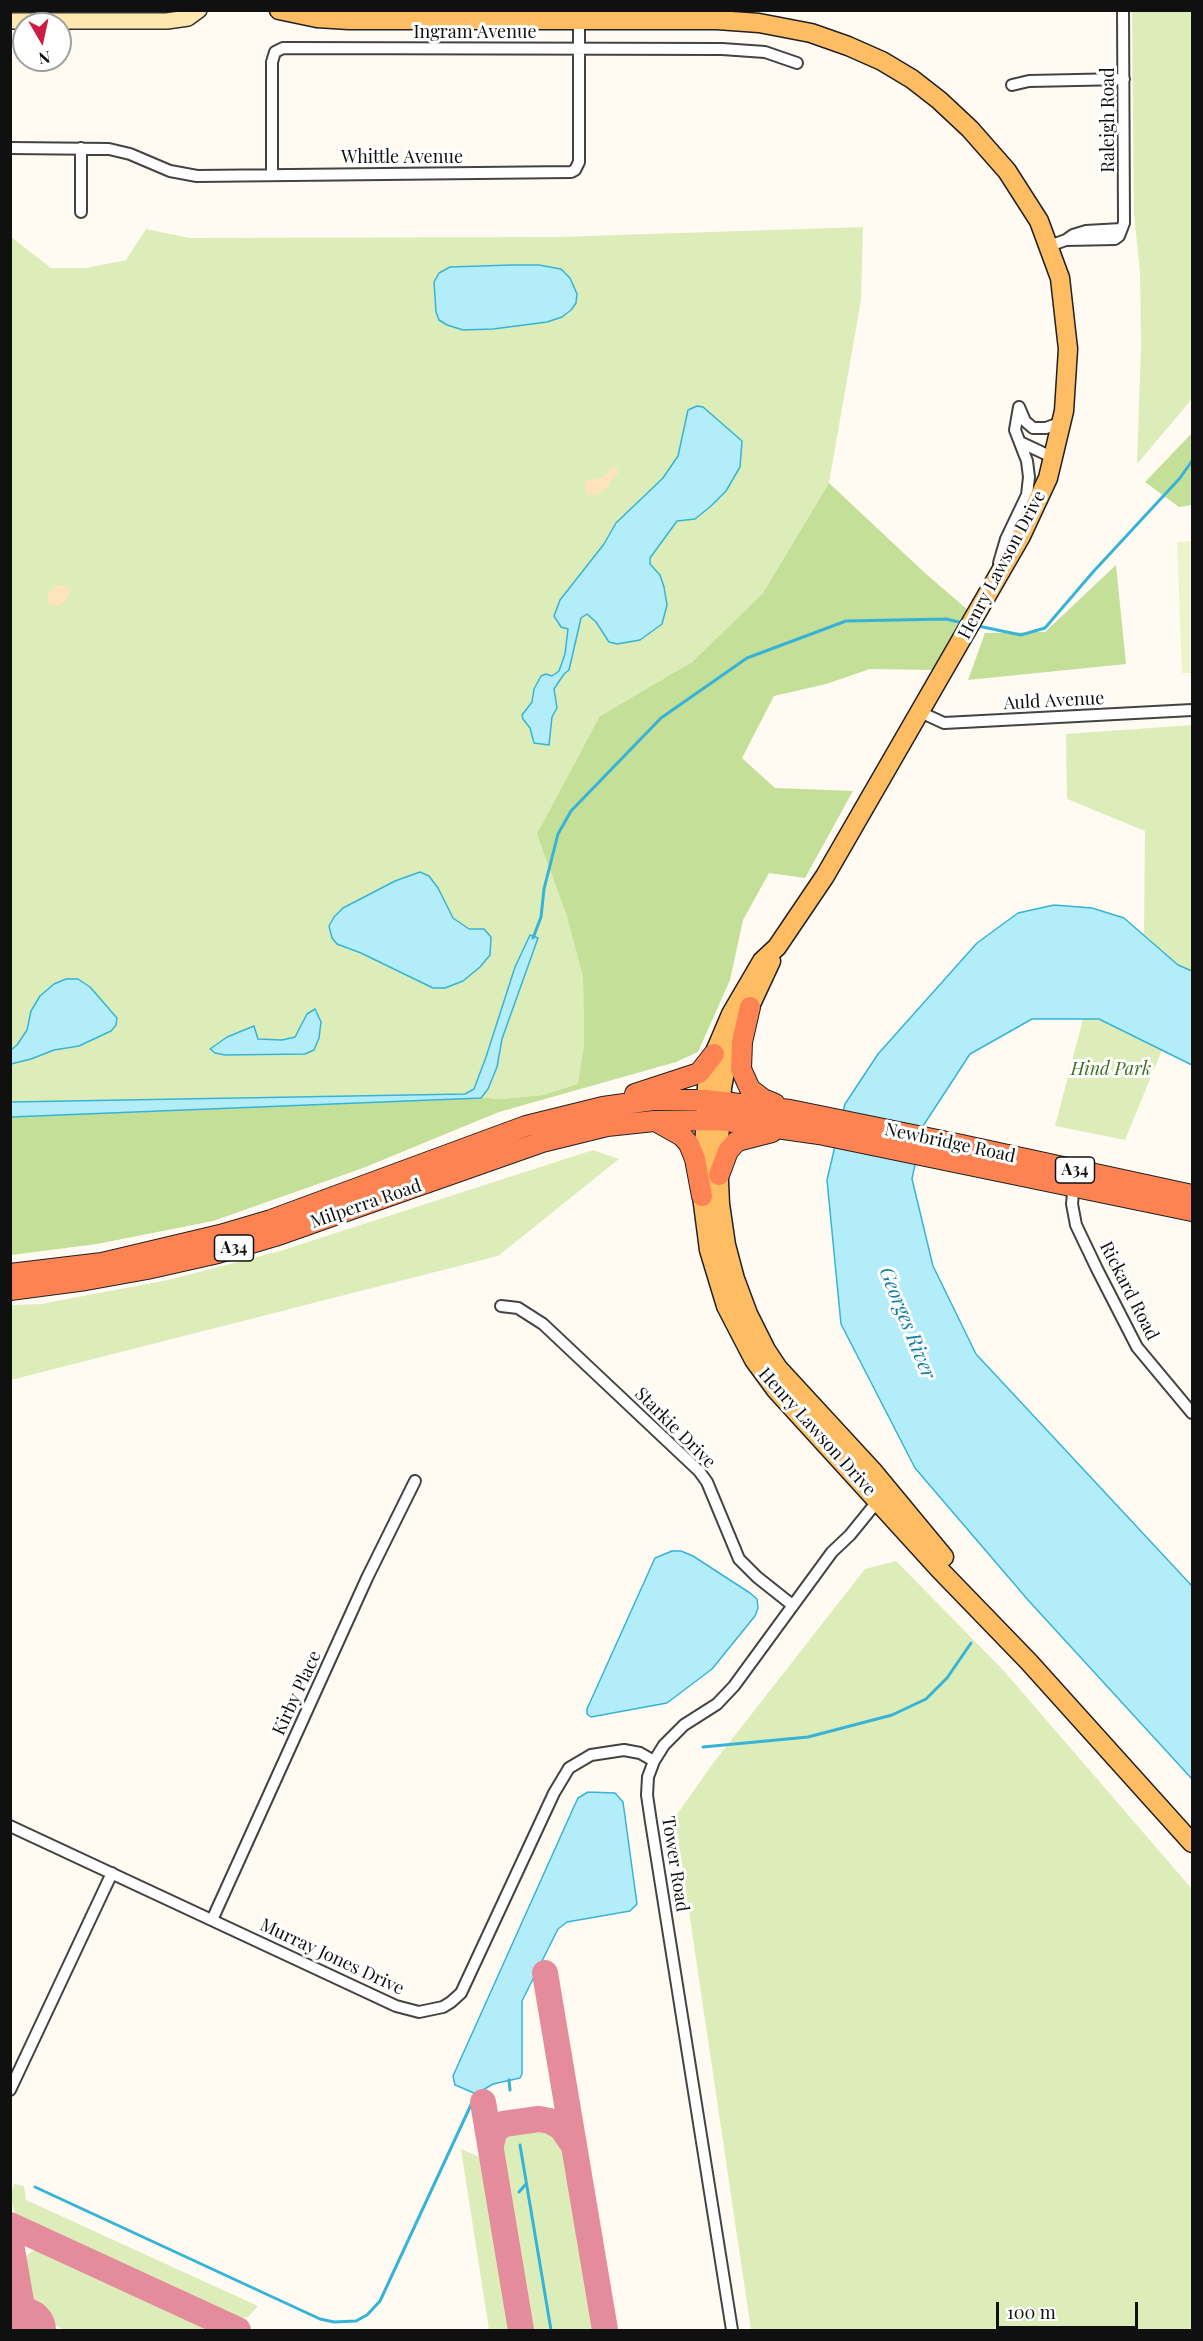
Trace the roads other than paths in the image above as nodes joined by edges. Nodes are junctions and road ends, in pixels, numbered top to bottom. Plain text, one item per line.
1 (199, 10) edge
2 (279, 10) edge
3 (1123, 10) edge
4 (469, 16) edge
5 (747, 16) edge
6 (72, 17) edge
7 (579, 20) junction
8 (579, 49) junction
9 (797, 63) dead end
10 (1124, 80) junction
11 (1012, 86) dead end
12 (10, 148) edge
13 (81, 148) junction
14 (272, 175) junction
15 (81, 212) dead end
16 (1058, 243) junction
17 (1062, 422) junction
18 (1020, 442) junction
19 (1054, 458) junction
20 (994, 582) junction
21 (1192, 710) edge
22 (920, 712) junction
23 (777, 946) junction
24 (750, 1007) junction
25 (714, 1054) junction
26 (713, 1110) junction
27 (578, 1112) junction
28 (787, 1119) junction
29 (654, 1121) junction
30 (719, 1175) junction
31 (1074, 1178) junction
32 (1192, 1195) edge
33 (702, 1196) junction
34 (1192, 1211) edge
35 (10, 1274) edge
36 (10, 1290) edge
37 (501, 1306) dead end
38 (1192, 1413) edge
39 (415, 1481) dead end
40 (883, 1495) junction
41 (791, 1604) junction
42 (654, 1761) junction
43 (10, 1826) edge
44 (1192, 1843) edge
45 (112, 1873) junction
46 (212, 1920) junction
47 (10, 2090) edge
48 (732, 2331) edge

1 - 6 main road
2 - 4 main road, Henry Lawson Drive
3 - 10 street, Raleigh Road
4 - 7 main road, Henry Lawson Drive
5 - 7 main road, Henry Lawson Drive
5 - 16 main road, Henry Lawson Drive
7 - 8 street, Whittle Avenue
8 - 9 street, Ingram Avenue
8 - 14 street, Whittle Avenue
8 - 14 street, Ingram Avenue
10 - 11 street
10 - 16 street, Raleigh Road
12 - 13 street, Whittle Avenue
13 - 14 street, Whittle Avenue
13 - 15 street
16 - 17 main road, Henry Lawson Drive
17 - 18 street
17 - 19 main road, Henry Lawson Drive
18 - 19 street
18 - 20 street
19 - 20 main road, Henry Lawson Drive
20 - 22 main road, Henry Lawson Drive
21 - 22 street, Auld Avenue
22 - 23 main road, Henry Lawson Drive
23 - 24 main road, Henry Lawson Drive
23 - 25 main road, Henry Lawson Drive
24 - 26 main road, Henry Lawson Drive
24 - 28 highway
25 - 26 main road, Henry Lawson Drive
25 - 27 highway
26 - 27 highway, Milperra Road / A34
26 - 28 highway, Newbridge Road / A34
26 - 29 highway, Milperra Road / A34
26 - 30 main road, Henry Lawson Drive
26 - 33 main road, Henry Lawson Drive
27 - 35 highway, Milperra Road / A34
28 - 30 highway
28 - 31 highway, Newbridge Road / A34
29 - 33 highway
29 - 36 highway, Milperra Road / A34
30 - 40 main road, Henry Lawson Drive
31 - 32 highway, Newbridge Road / A34
31 - 34 highway, Newbridge Road / A34
31 - 38 street, Rickard Road
33 - 40 main road, Henry Lawson Drive
37 - 41 street, Starkie Drive
39 - 46 street, Kirby Place
40 - 41 street, Tower Road
40 - 44 main road, Henry Lawson Drive
41 - 42 street, Tower Road
42 - 46 street, Murray Jones Drive
42 - 48 street, Tower Road
43 - 45 street, Murray Jones Drive
45 - 46 street, Murray Jones Drive
45 - 47 street

